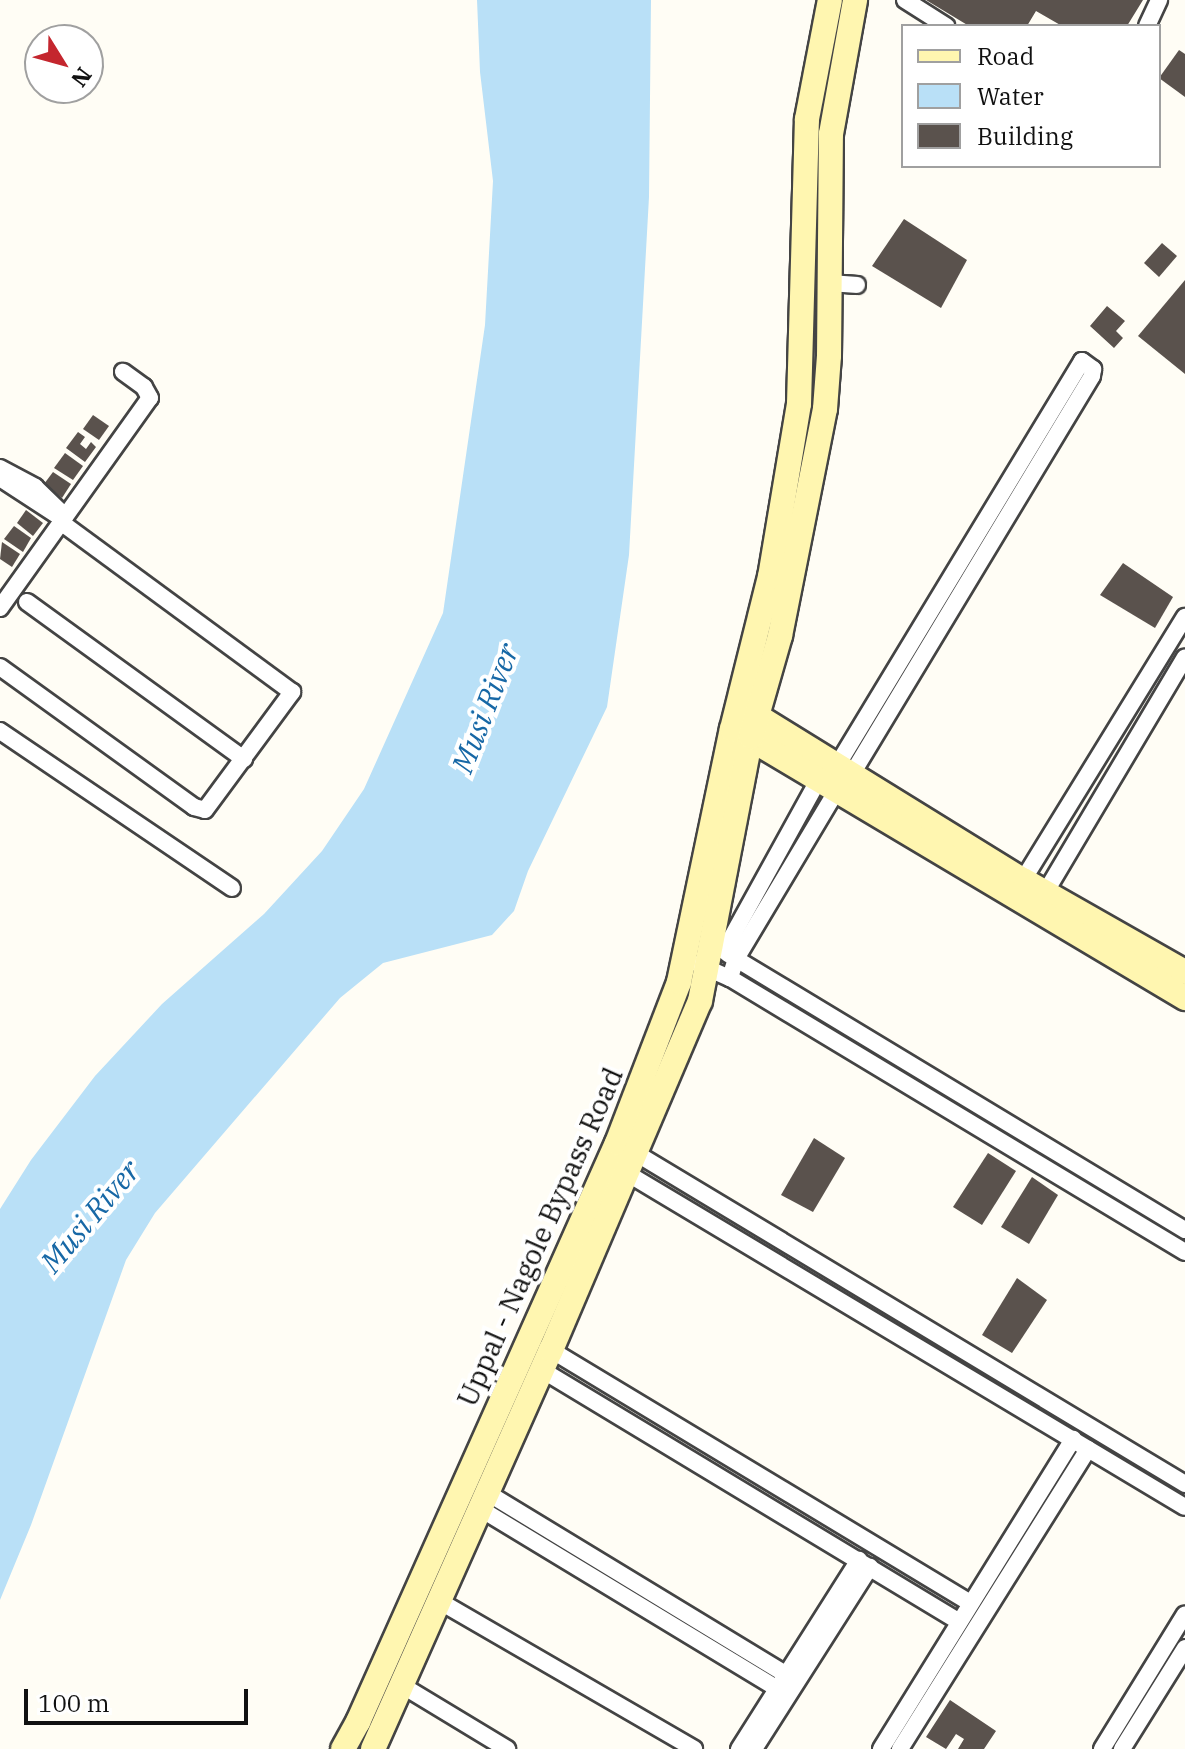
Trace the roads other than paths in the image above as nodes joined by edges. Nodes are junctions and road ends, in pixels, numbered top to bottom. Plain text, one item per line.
1 (830, 0) edge
2 (855, 0) edge
3 (905, 0) edge
4 (1159, 0) edge
5 (943, 24) edge
6 (1148, 24) edge
7 (830, 283) junction
8 (857, 285) dead end
9 (123, 372) dead end
10 (0, 468) edge
11 (0, 478) edge
12 (64, 520) junction
13 (27, 602) dead end
14 (0, 608) edge
15 (1185, 617) edge
16 (1185, 657) edge
17 (0, 667) edge
18 (744, 722) junction
19 (0, 731) edge
20 (244, 759) junction
21 (836, 777) junction
22 (1023, 880) junction
23 (232, 888) dead end
24 (1045, 893) junction
25 (685, 956) junction
26 (722, 960) junction
27 (1185, 972) edge
28 (780, 986) junction
29 (745, 987) junction
30 (1185, 998) edge
31 (622, 1157) junction
32 (1185, 1230) edge
33 (1185, 1252) edge
34 (546, 1360) junction
35 (1073, 1439) junction
36 (1088, 1449) junction
37 (1185, 1484) edge
38 (483, 1500) junction
39 (1185, 1507) edge
40 (864, 1563) junction
41 (439, 1601) junction
42 (970, 1603) junction
43 (1185, 1614) edge
44 (959, 1622) junction
45 (1185, 1648) edge
46 (781, 1681) junction
47 (403, 1686) junction
48 (343, 1749) edge
49 (373, 1749) edge
50 (507, 1749) edge
51 (694, 1749) edge
52 (739, 1749) edge
53 (754, 1749) edge
54 (881, 1749) edge
55 (900, 1749) edge
56 (1102, 1749) edge
57 (1122, 1749) edge

1 - 18 street, Uppal - Nagole Bypass Road
2 - 7 street, Uppal - Nagole Bypass Road
3 - 5 street
4 - 6 street
7 - 8 street
7 - 18 street, Uppal - Nagole Bypass Road
9 - 12 street
10 - 12 street
11 - 12 street
12 - 14 street
12 - 20 street
13 - 20 street
15 - 22 street
16 - 24 street
17 - 20 street
18 - 21 street
18 - 25 street, Uppal - Nagole Bypass Road
18 - 26 street, Uppal - Nagole Bypass Road
19 - 23 street
21 - 21 street
21 - 22 street
21 - 26 street
21 - 30 street
22 - 24 street
24 - 27 street
25 - 26 street
25 - 31 street, Uppal - Nagole Bypass Road
26 - 28 street
26 - 29 street
26 - 31 street, Uppal - Nagole Bypass Road
28 - 29 street
28 - 32 street
29 - 33 street
31 - 34 street, Uppal - Nagole Bypass Road
31 - 35 street
31 - 37 street
31 - 48 street, Uppal - Nagole Bypass Road
34 - 38 street, Uppal - Nagole Bypass Road
34 - 40 street
34 - 42 street
35 - 36 street
35 - 42 street
36 - 39 street
36 - 55 street
38 - 41 street, Uppal - Nagole Bypass Road
38 - 46 street
40 - 44 street
40 - 46 street
40 - 53 street
41 - 47 street, Uppal - Nagole Bypass Road
41 - 51 street
42 - 44 street
43 - 56 street
44 - 54 street
45 - 57 street
46 - 52 street
47 - 49 street, Uppal - Nagole Bypass Road
47 - 50 street

